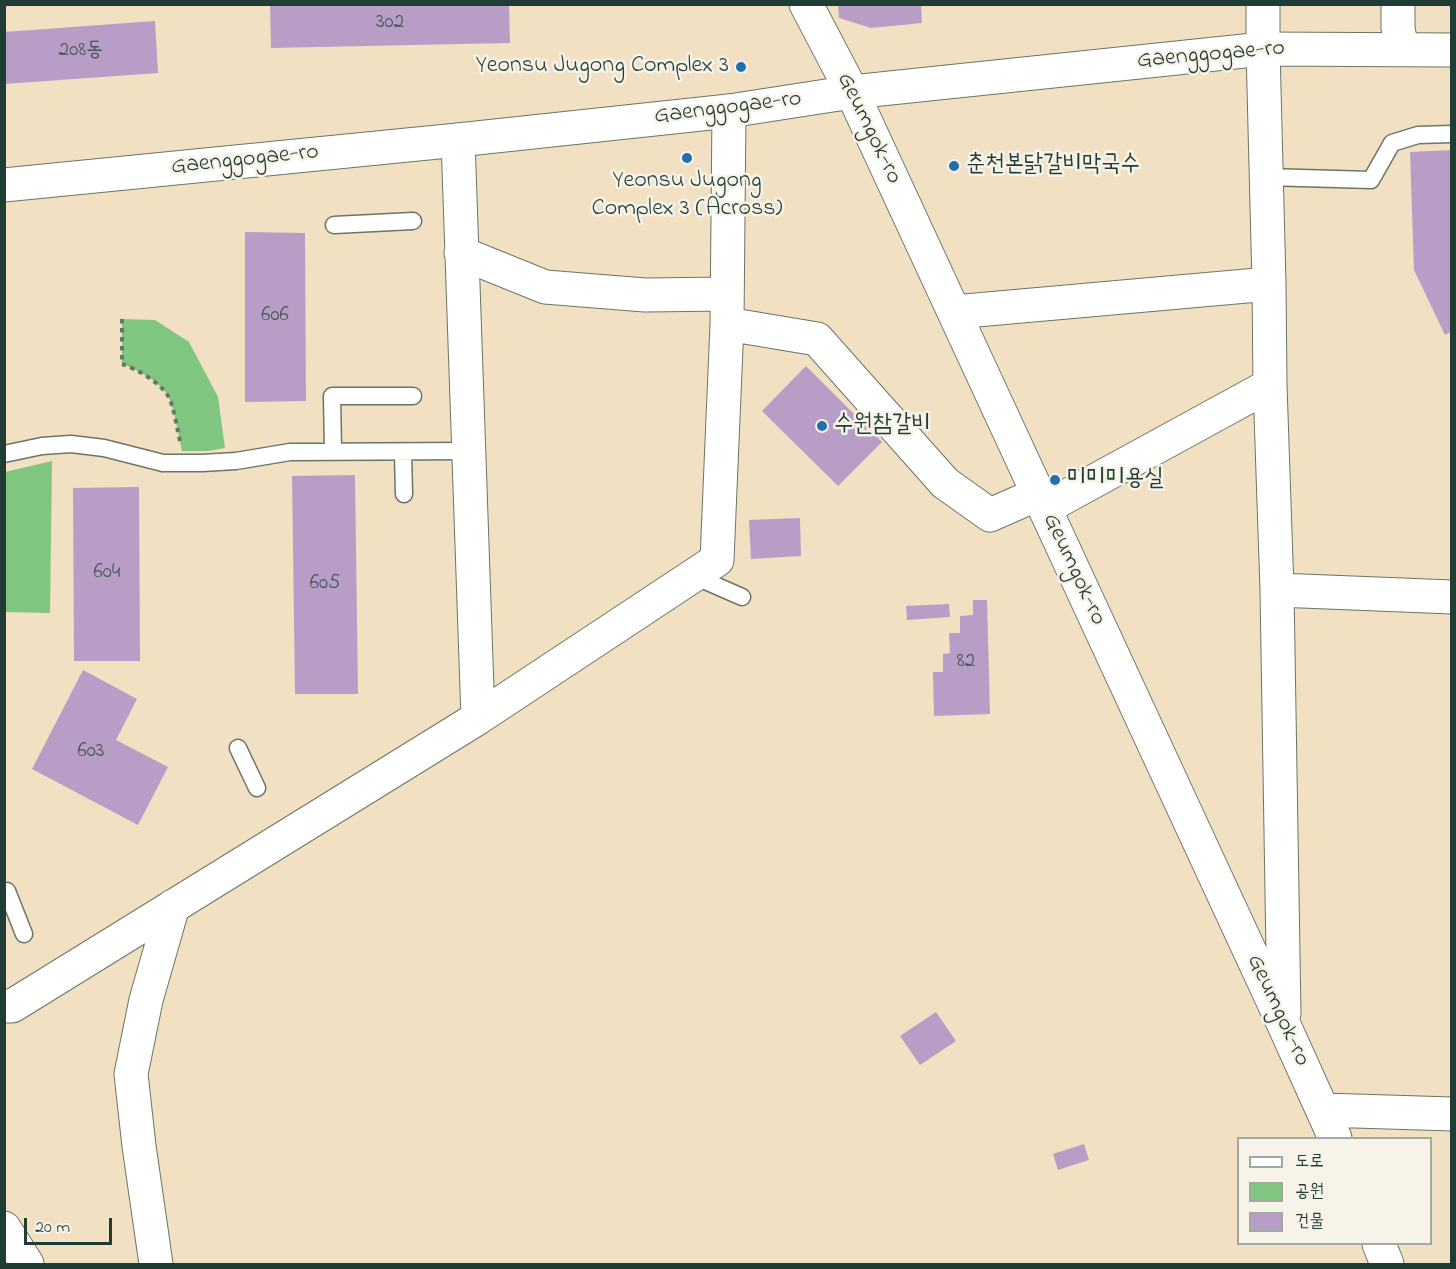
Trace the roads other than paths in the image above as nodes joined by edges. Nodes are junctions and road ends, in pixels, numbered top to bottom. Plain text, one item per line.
1 (806, 4) edge
2 (1263, 4) edge
3 (1398, 4) edge
4 (1263, 49) junction
5 (1402, 49) junction
6 (1452, 51) edge
7 (852, 92) junction
8 (729, 111) junction
9 (1452, 134) edge
10 (458, 140) junction
11 (1266, 177) junction
12 (4, 185) edge
13 (413, 221) dead end
14 (334, 225) dead end
15 (461, 252) junction
16 (1269, 284) junction
17 (727, 309) junction
18 (954, 312) junction
19 (1270, 385) junction
20 (413, 396) dead end
21 (469, 451) junction
22 (333, 452) junction
23 (403, 452) junction
24 (4, 454) edge
25 (404, 494) dead end
26 (1041, 501) junction
27 (694, 576) junction
28 (1277, 590) junction
29 (742, 597) dead end
30 (1452, 597) edge
31 (478, 718) junction
32 (238, 748) dead end
33 (257, 788) dead end
34 (7, 891) dead end
35 (172, 906) junction
36 (24, 934) dead end
37 (4, 1006) edge
38 (1284, 1025) junction
39 (1452, 1114) edge
40 (1329, 1124) edge
41 (4, 1228) edge
42 (1378, 1245) edge
43 (27, 1264) edge
44 (156, 1264) edge
45 (1387, 1264) edge

1 - 7 street, Geumgok-ro
2 - 4 street
3 - 5 street
4 - 5 street, Gaenggogae-ro
4 - 7 street, Gaenggogae-ro
4 - 11 street
5 - 6 street, Gaenggogae-ro
7 - 8 street, Gaenggogae-ro
7 - 18 street, Geumgok-ro
8 - 10 street, Gaenggogae-ro
8 - 17 street
9 - 11 lane
10 - 12 street, Gaenggogae-ro
10 - 15 street
11 - 16 street
13 - 14 lane
15 - 17 street
15 - 21 street
16 - 18 street
16 - 19 street
17 - 26 street
17 - 27 street
18 - 26 street, Geumgok-ro
19 - 26 street
19 - 28 street
20 - 22 lane
21 - 23 lane
21 - 31 street
22 - 23 lane
22 - 24 lane
23 - 25 lane
26 - 38 street, Geumgok-ro
27 - 29 lane
27 - 31 street
28 - 30 street
28 - 38 street
31 - 35 street
32 - 33 lane
34 - 36 lane
35 - 37 street
35 - 44 street
38 - 40 street, Geumgok-ro
39 - 40 street
41 - 43 street
42 - 45 street

